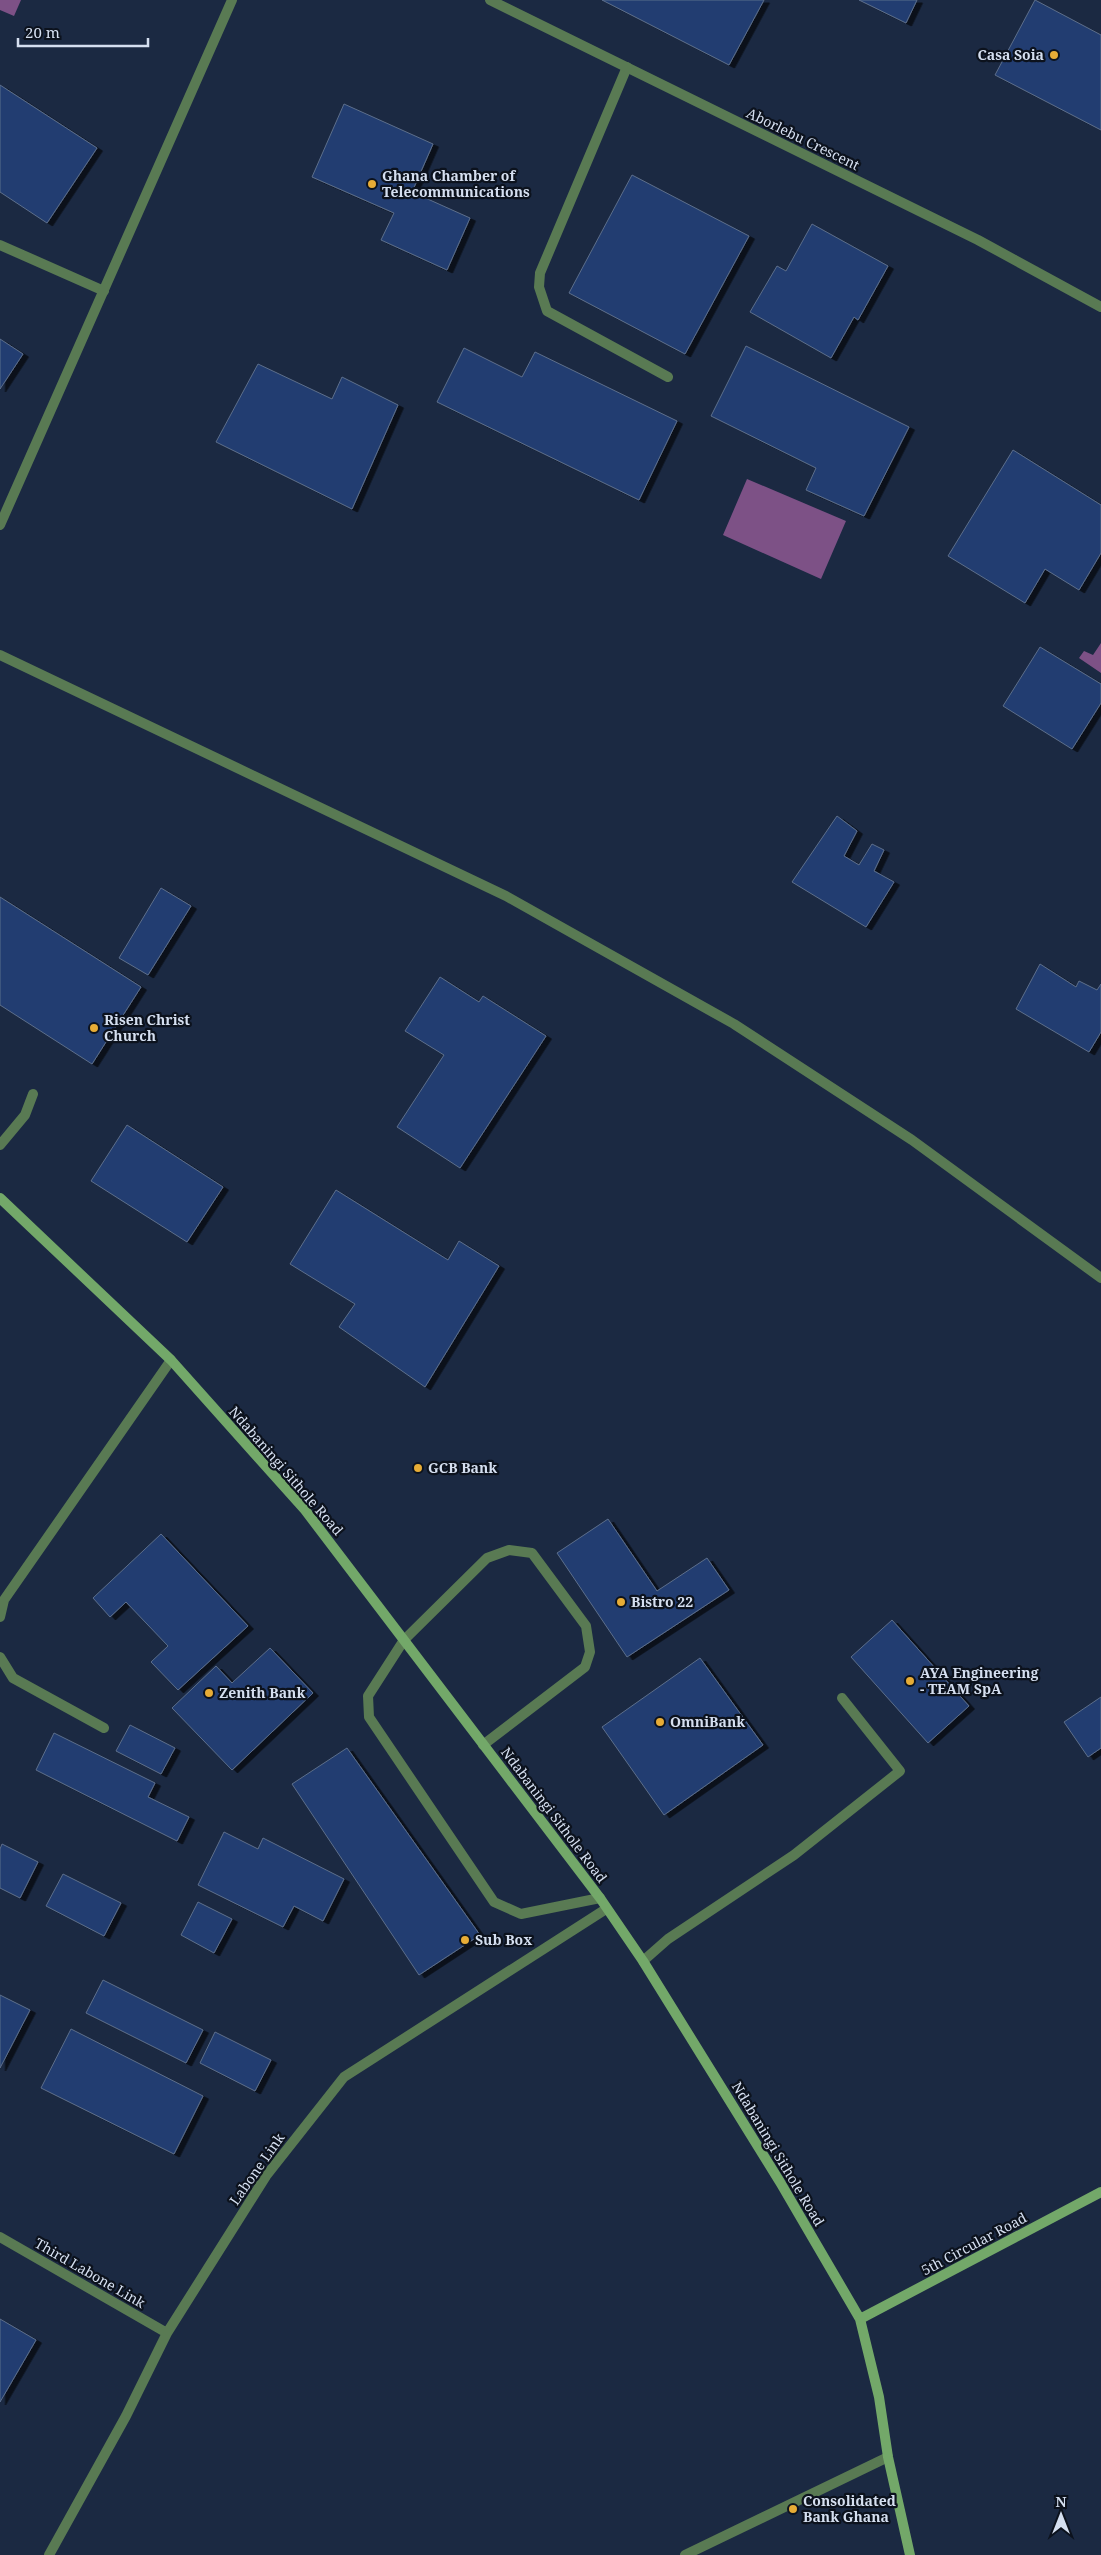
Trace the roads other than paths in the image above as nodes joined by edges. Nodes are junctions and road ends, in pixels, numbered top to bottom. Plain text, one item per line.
1 (232, 0) edge
2 (490, 0) edge
3 (626, 67) junction
4 (0, 245) edge
5 (104, 291) junction
6 (1101, 307) edge
7 (668, 376) dead end
8 (0, 525) edge
9 (0, 656) edge
10 (33, 1094) dead end
11 (0, 1145) edge
12 (0, 1198) edge
13 (1101, 1278) edge
14 (171, 1360) junction
15 (0, 1617) edge
16 (404, 1640) junction
17 (0, 1657) edge
18 (842, 1698) dead end
19 (104, 1728) dead end
20 (483, 1745) junction
21 (600, 1898) junction
22 (606, 1909) junction
23 (643, 1960) junction
24 (1101, 2192) edge
25 (0, 2237) edge
26 (860, 2319) junction
27 (167, 2333) junction
28 (888, 2456) junction
29 (49, 2555) edge
30 (685, 2555) edge
31 (910, 2555) edge

1 - 5 street
2 - 3 street, Aborlebu Crescent
3 - 6 street, Aborlebu Crescent
3 - 7 street
4 - 5 street
5 - 8 street
9 - 13 street
10 - 11 street
12 - 14 street, Ndabaningi Sithole Road
14 - 15 street
14 - 16 street, Ndabaningi Sithole Road
16 - 20 street, Ndabaningi Sithole Road
16 - 20 street
16 - 21 street
17 - 19 street
18 - 23 street
20 - 21 street, Ndabaningi Sithole Road
21 - 22 street, Ndabaningi Sithole Road
22 - 23 street, Ndabaningi Sithole Road
22 - 27 street, Labone Link
23 - 26 street, Ndabaningi Sithole Road
24 - 26 street, 5th Circular Road
25 - 27 street, Third Labone Link
26 - 28 street, Ndabaningi Sithole Road
27 - 29 street, Labone Link
28 - 30 street
28 - 31 street, Ndabaningi Sithole Road

